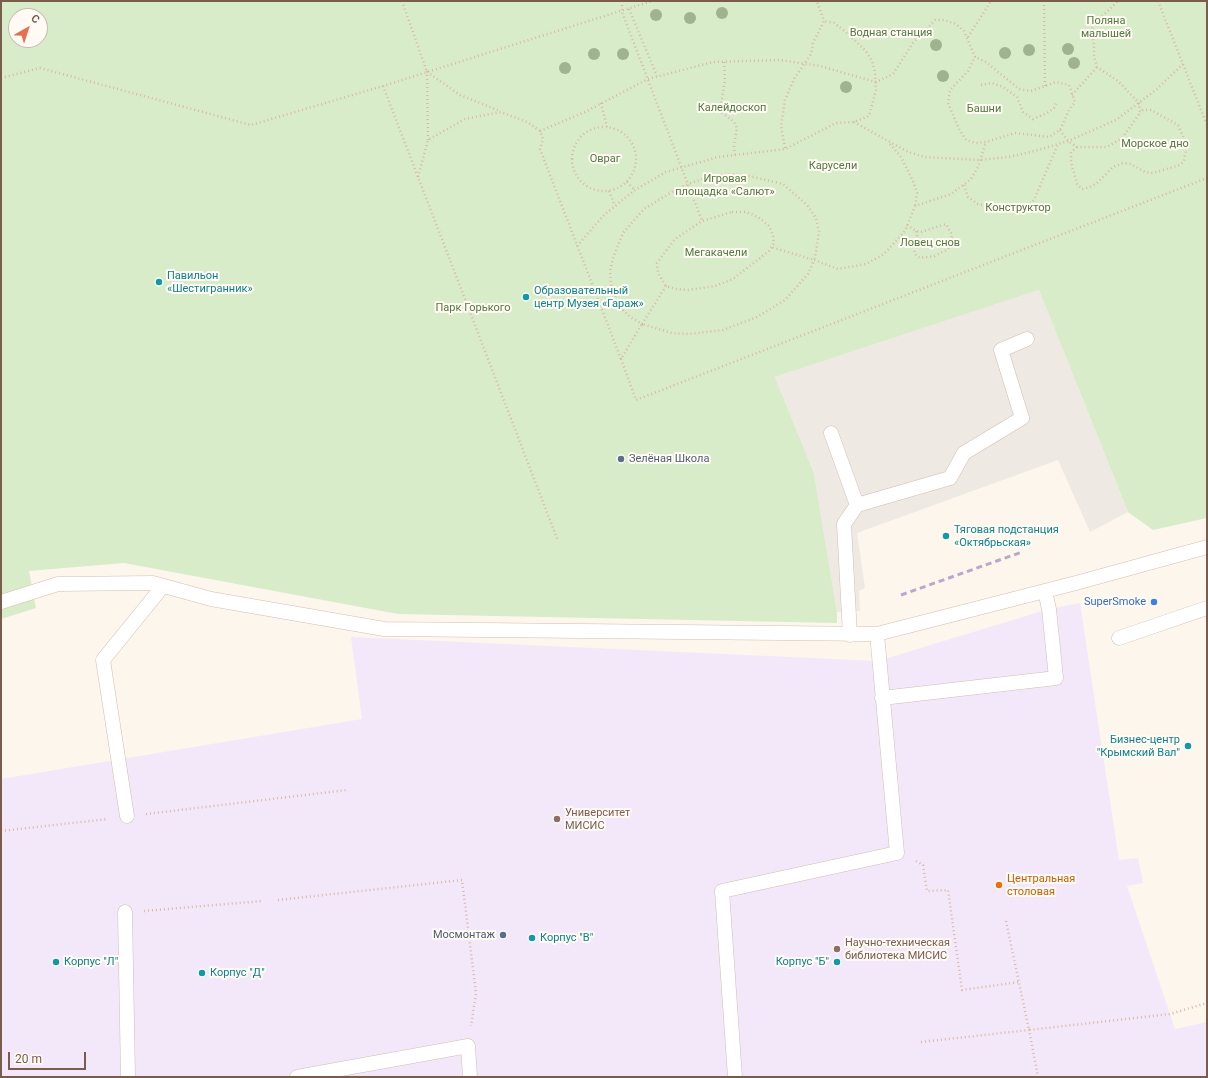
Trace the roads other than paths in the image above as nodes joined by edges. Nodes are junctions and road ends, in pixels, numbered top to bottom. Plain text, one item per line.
1 (1027, 339) dead end
2 (831, 433) dead end
3 (857, 505) junction
4 (1207, 547) edge
5 (163, 586) junction
6 (1045, 592) junction
7 (1, 602) edge
8 (1207, 608) edge
9 (850, 634) junction
10 (877, 634) junction
11 (1119, 638) dead end
12 (882, 698) junction
13 (127, 816) road end
14 (125, 912) road end
15 (128, 1077) edge
16 (297, 1077) edge
17 (470, 1077) edge
18 (735, 1077) edge

1 - 3 lane
2 - 3 lane
3 - 9 lane
4 - 6 lane
5 - 7 lane
5 - 9 lane
5 - 13 lane
6 - 10 lane
6 - 12 lane
8 - 11 lane
9 - 10 lane
10 - 12 lane
12 - 18 lane
14 - 15 lane
16 - 17 lane

